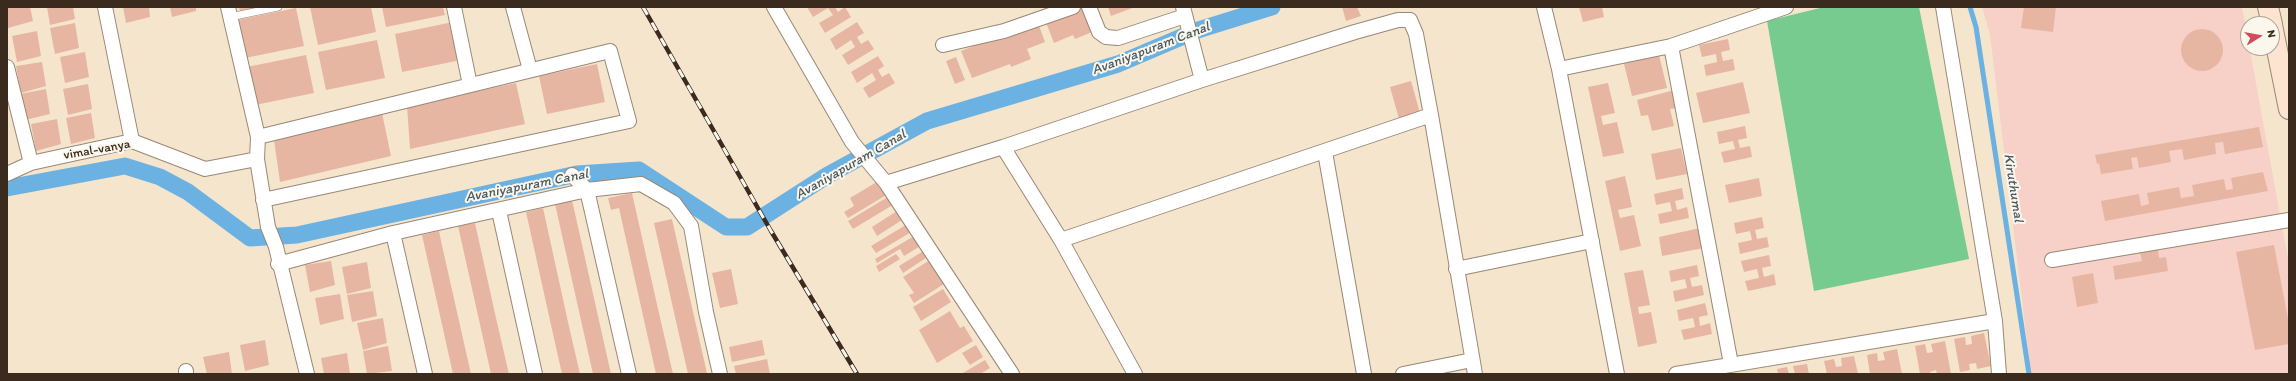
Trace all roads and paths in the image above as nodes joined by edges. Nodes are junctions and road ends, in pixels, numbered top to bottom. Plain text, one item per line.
1 (104, 7) edge
2 (278, 7) edge
3 (454, 7) edge
4 (513, 7) edge
5 (774, 7) edge
6 (1073, 7) edge
7 (1089, 7) edge
8 (1544, 7) edge
9 (1786, 7) edge
10 (1943, 7) edge
11 (229, 12) edge
12 (1184, 15) edge
13 (943, 45) dead end
14 (1671, 46) junction
15 (2278, 56) edge
16 (7, 67) edge
17 (1559, 69) junction
18 (530, 70) junction
19 (1202, 80) junction
20 (470, 85) junction
21 (2289, 108) edge
22 (1431, 115) junction
23 (258, 137) junction
24 (132, 141) junction
25 (1003, 147) junction
26 (1325, 152) junction
27 (257, 159) junction
28 (30, 163) junction
29 (7, 174) edge
30 (572, 175) dead end
31 (886, 183) junction
32 (587, 190) junction
33 (263, 200) junction
34 (499, 211) junction
35 (2289, 220) edge
36 (393, 233) junction
37 (1061, 240) junction
38 (1592, 241) junction
39 (2052, 260) dead end
40 (278, 264) junction
41 (1456, 269) junction
42 (1995, 322) junction
43 (1731, 364) junction
44 (1473, 367) edge
45 (308, 374) edge
46 (425, 374) edge
47 (535, 374) edge
48 (629, 374) edge
49 (720, 374) edge
50 (1012, 374) edge
51 (1135, 374) edge
52 (1364, 374) edge
53 (1404, 374) edge
54 (1617, 374) edge
55 (1676, 374) edge
56 (1999, 374) edge

1 - 24 street
2 - 11 lane
3 - 20 street
4 - 18 street
5 - 31 street
6 - 13 street
7 - 12 street
8 - 17 street
9 - 14 street
10 - 42 street
11 - 23 street
12 - 19 street
14 - 17 street
14 - 43 street
15 - 21 main road
16 - 28 street
17 - 38 street
18 - 20 street
18 - 33 street
19 - 22 street
19 - 25 street
20 - 23 street
22 - 26 street
22 - 41 street
23 - 27 street
24 - 27 street, vimal-vanya
24 - 28 street, vimal-vanya
25 - 31 street
25 - 37 street
26 - 37 street
26 - 52 street
27 - 33 street
28 - 29 street, vimal-vanya
30 - 32 street
31 - 50 street
32 - 34 street
32 - 48 street
32 - 49 street
33 - 40 street
34 - 36 street
34 - 47 street
35 - 39 street
36 - 40 street
36 - 46 street
37 - 51 street
38 - 41 street
38 - 54 street
40 - 45 street
41 - 44 street
42 - 43 street
42 - 56 street
43 - 55 street
44 - 53 street

